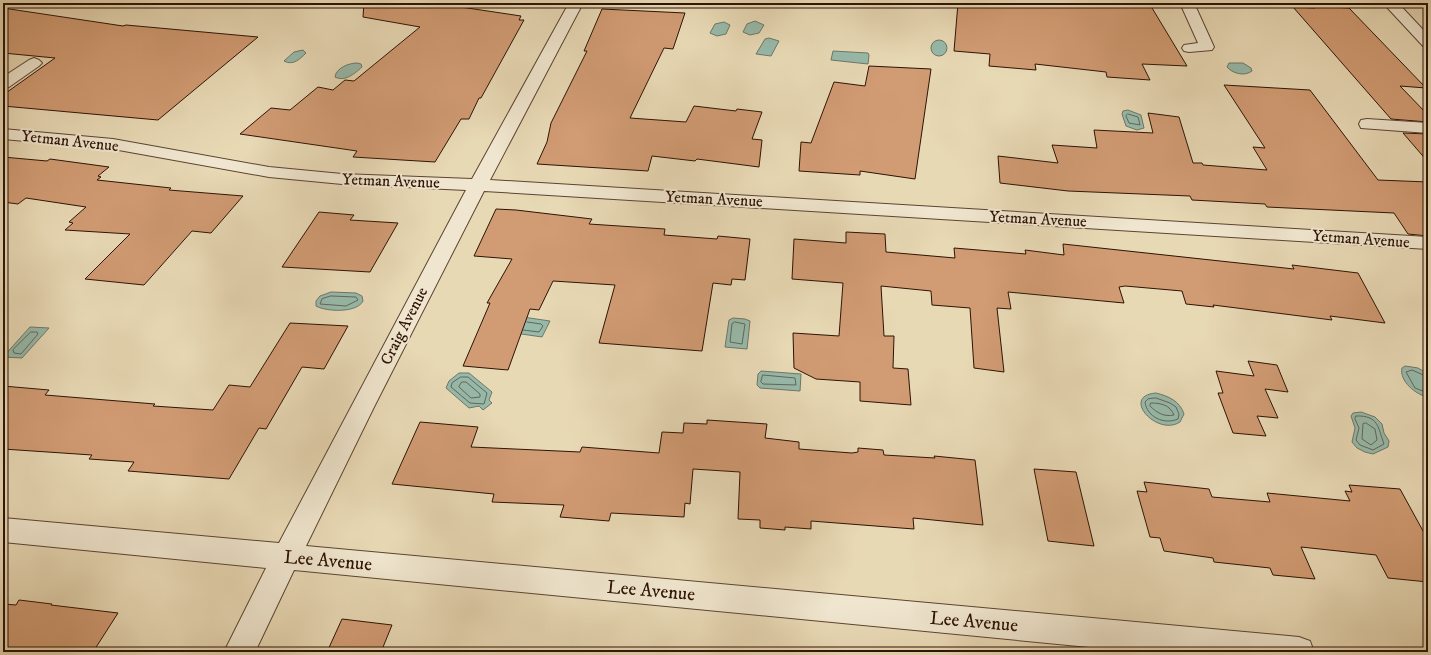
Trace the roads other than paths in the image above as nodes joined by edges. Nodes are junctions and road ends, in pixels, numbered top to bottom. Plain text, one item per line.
1 (576, 3) edge
2 (1187, 3) edge
3 (1390, 3) edge
4 (1428, 43) edge
5 (1189, 48) dead end
6 (34, 63) dead end
7 (3, 84) edge
8 (1367, 124) dead end
9 (1428, 128) edge
10 (3, 134) edge
11 (476, 185) junction
12 (1428, 243) edge
13 (3, 530) edge
14 (286, 557) junction
15 (239, 652) edge
16 (1299, 652) edge

1 - 11 street, Craig Avenue
2 - 5 street
3 - 4 street
6 - 7 street
8 - 9 street
10 - 11 street, Yetman Avenue
11 - 12 street, Yetman Avenue
11 - 14 street, Craig Avenue
13 - 14 street, Lee Avenue
14 - 15 street, Craig Avenue
14 - 16 street, Lee Avenue

